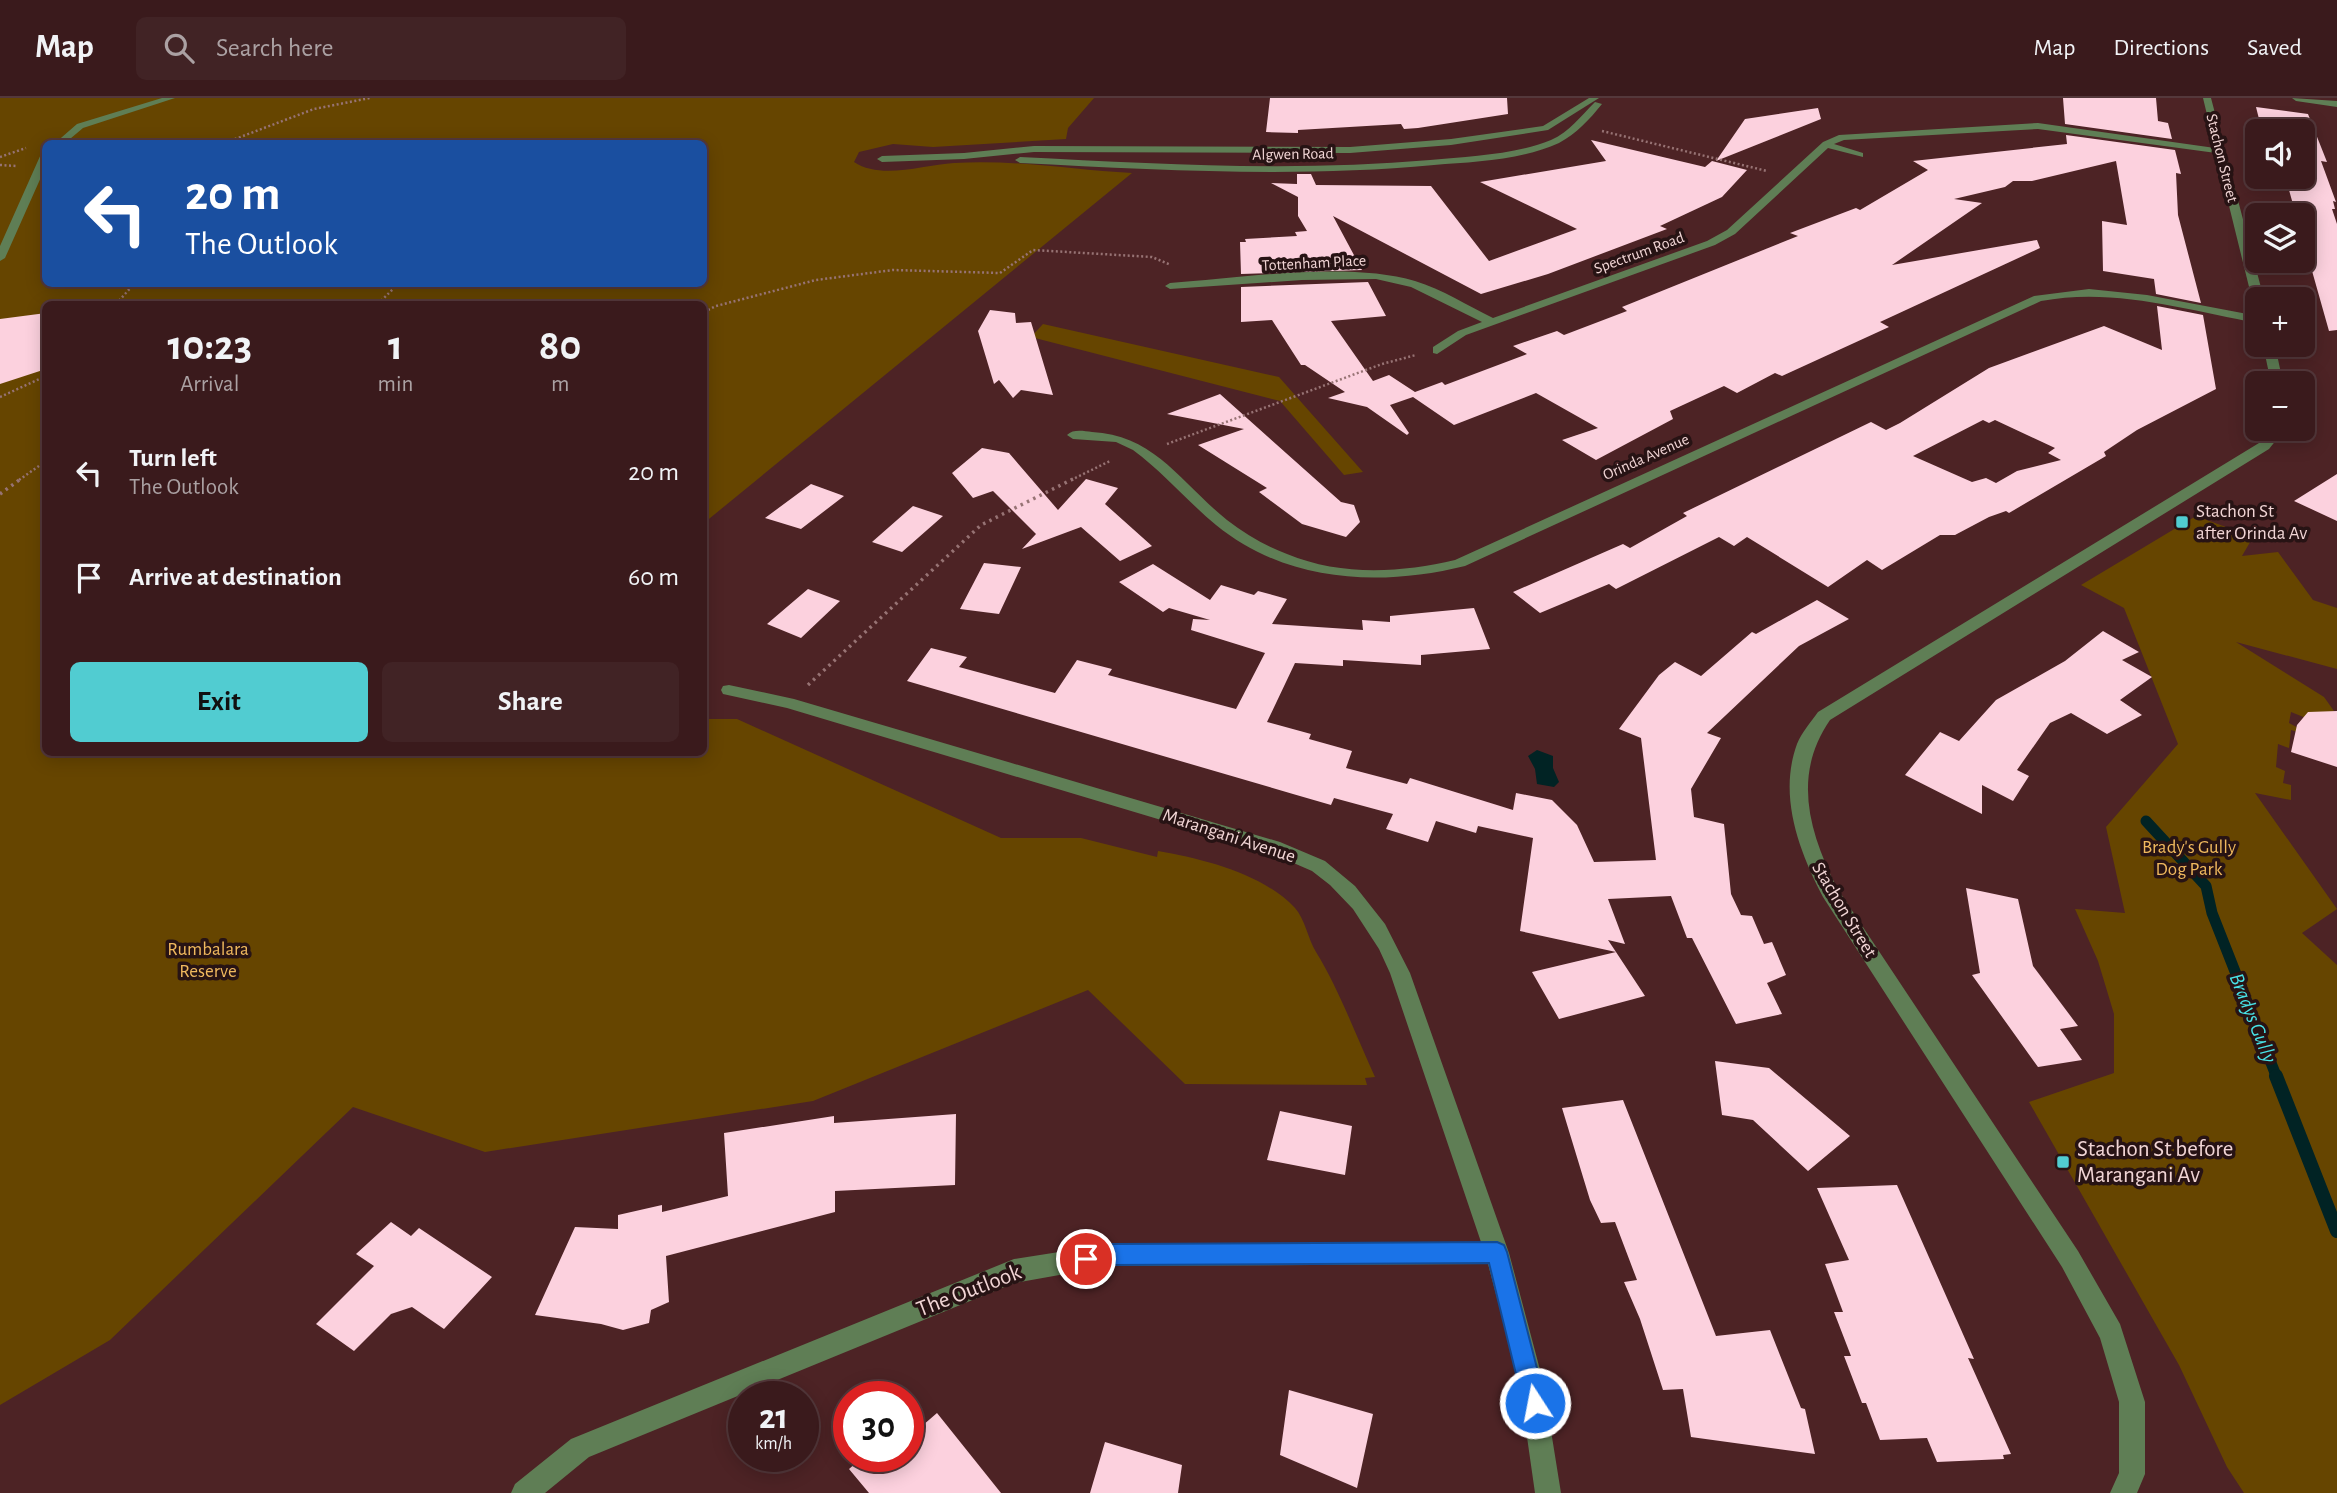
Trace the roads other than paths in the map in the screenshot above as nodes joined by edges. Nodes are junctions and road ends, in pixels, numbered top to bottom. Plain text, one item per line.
1 (172, 98) edge
2 (1595, 98) edge
3 (1603, 98) edge
4 (2207, 98) edge
5 (2296, 98) edge
6 (2337, 104) edge
7 (63, 140) edge
8 (1826, 144) junction
9 (2220, 151) junction
10 (1860, 155) dead end
11 (964, 156) junction
12 (882, 159) dead end
13 (42, 163) edge
14 (0, 258) edge
15 (1170, 286) dead end
16 (2255, 287) edge
17 (2245, 318) edge
18 (1492, 322) junction
19 (1437, 350) road end
20 (1073, 435) dead end
21 (2268, 441) edge
22 (729, 690) dead end
23 (1497, 1252) junction
24 (524, 1493) edge
25 (1548, 1493) edge
26 (2123, 1493) edge

1 - 7 street
2 - 11 street, Algwen Road
3 - 11 street, Algwen Road
4 - 9 street, Stachon Street
5 - 6 street
8 - 9 street, Spectrum Road
8 - 10 street
8 - 18 street, Spectrum Road
9 - 16 street, Stachon Street
11 - 12 street, Algwen Road
13 - 14 street
15 - 18 street, Tottenham Place
17 - 20 street, Orinda Avenue
18 - 19 street, Spectrum Road
21 - 26 street, Stachon Street
22 - 23 street, Marangani Avenue
23 - 24 street, The Outlook
23 - 25 street, Marangani Avenue

